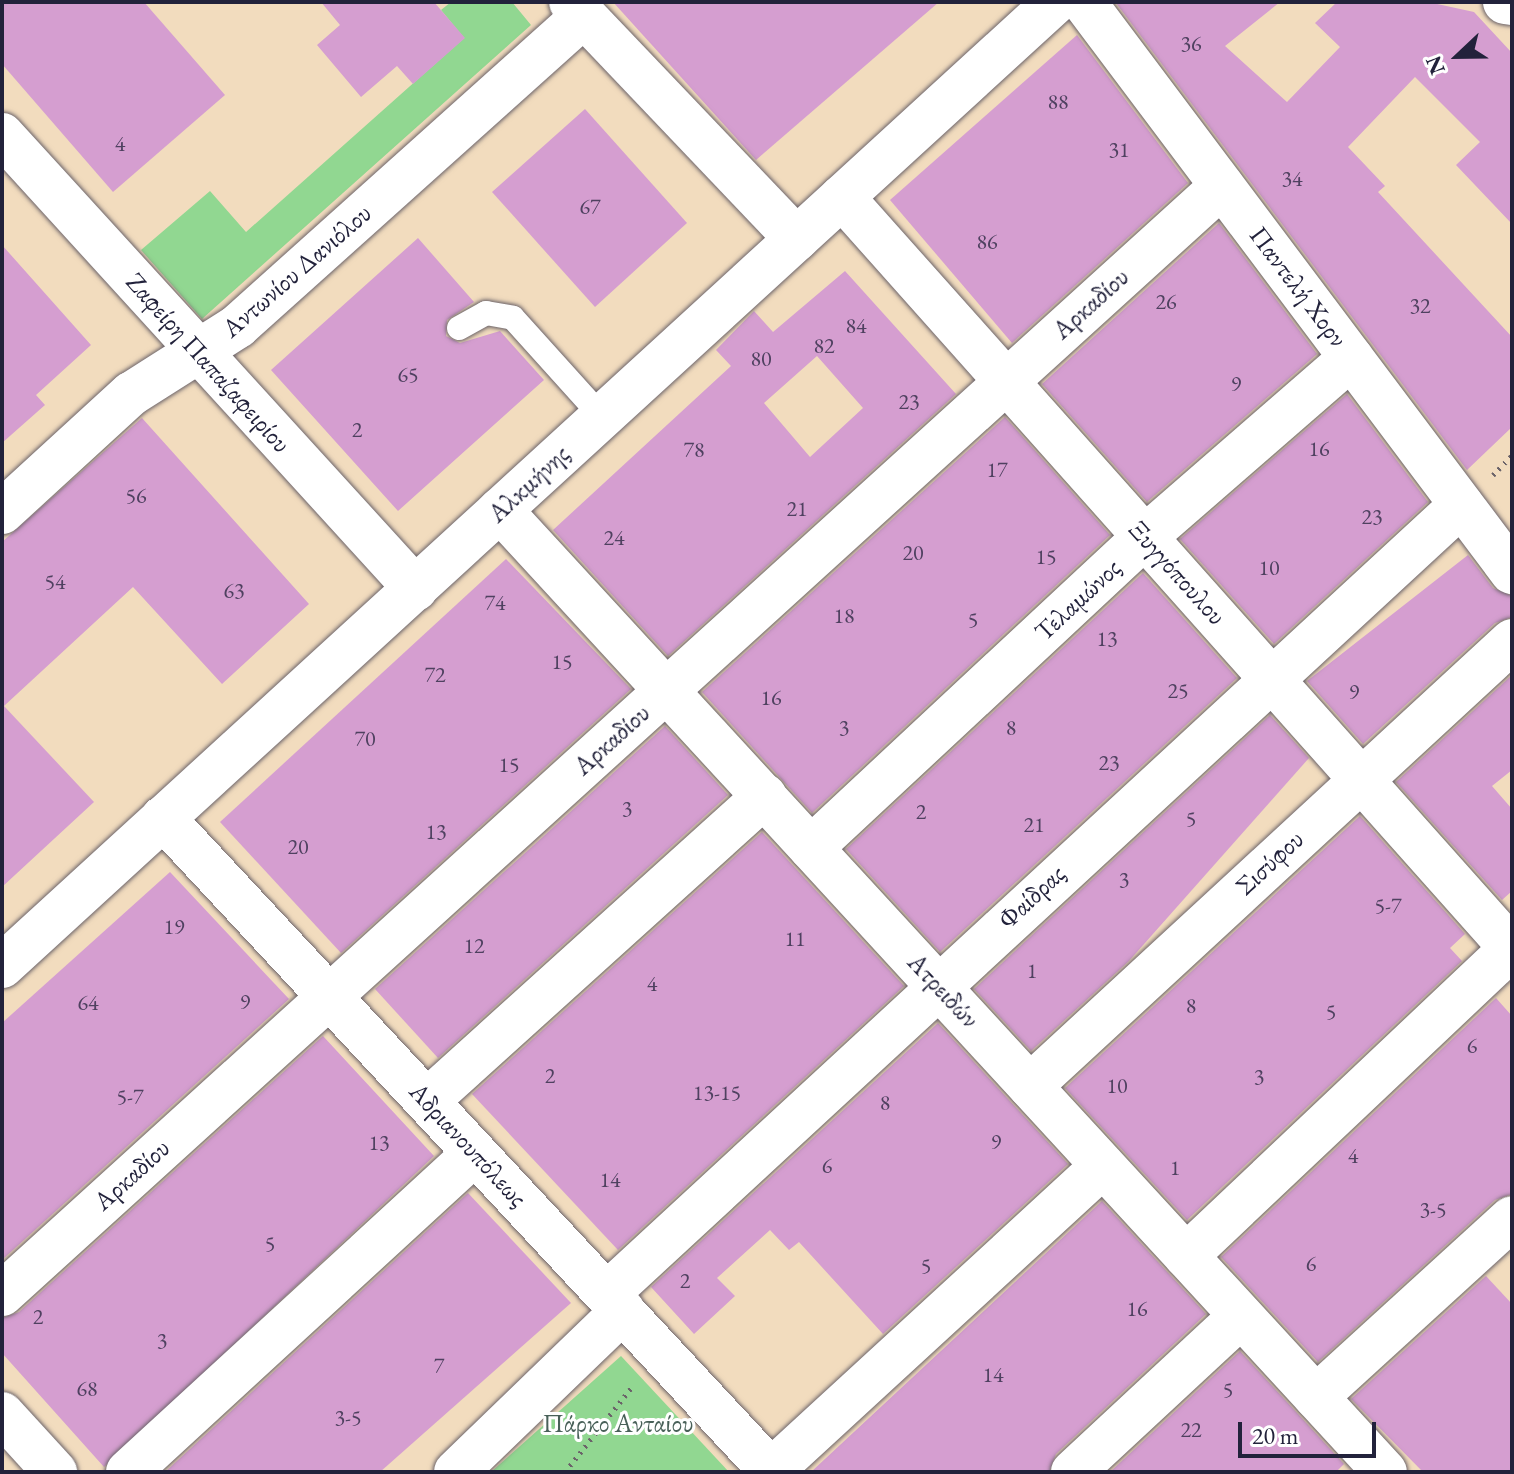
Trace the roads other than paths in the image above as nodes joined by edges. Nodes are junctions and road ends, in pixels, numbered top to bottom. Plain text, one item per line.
1 (1055, 2) edge
2 (1084, 2) edge
3 (1505, 2) edge
4 (1512, 3) edge
5 (577, 9) edge
6 (2, 135) edge
7 (1222, 186) junction
8 (842, 197) junction
9 (797, 239) junction
10 (459, 328) dead end
11 (199, 355) junction
12 (1351, 358) junction
13 (1006, 381) junction
14 (602, 417) junction
15 (1461, 505) junction
16 (500, 510) junction
17 (2, 512) edge
18 (1145, 537) junction
19 (1512, 572) edge
20 (416, 589) junction
21 (1512, 641) edge
22 (1269, 677) junction
23 (666, 690) junction
24 (1360, 779) junction
25 (764, 796) junction
26 (163, 818) junction
27 (811, 848) junction
28 (1512, 949) edge
29 (2, 966) edge
30 (937, 985) junction
31 (329, 996) junction
32 (1030, 1086) junction
33 (427, 1101) junction
34 (475, 1153) junction
35 (1103, 1166) junction
36 (1512, 1218) edge
37 (1186, 1256) junction
38 (2, 1294) edge
39 (615, 1303) junction
40 (1241, 1316) junction
41 (1316, 1397) junction
42 (2, 1414) edge
43 (1369, 1467) edge
44 (55, 1472) edge
45 (128, 1472) edge
46 (456, 1472) edge
47 (771, 1472) edge
48 (1073, 1472) edge

1 - 8 street, Αλκμήνης
2 - 7 street, Παντελή Χορν
3 - 4 street
5 - 9 street
5 - 11 street, Αντωνίου Δανιόλου
6 - 11 street, Ζαφείρη Παπαζαφειρίου
7 - 12 street, Παντελή Χορν
7 - 13 street, Αρκαδίου
8 - 9 street, Αλκμήνης
8 - 13 street, Ξυγγόπουλου
9 - 14 street, Αλκμήνης
10 - 14 lane
11 - 17 street, Αντωνίου Δανιόλου
11 - 20 street, Ζαφείρη Παπαζαφειρίου
12 - 15 street, Παντελή Χορν
12 - 18 street, Τελαμώνος
13 - 18 street, Ξυγγόπουλου
13 - 23 street, Αρκαδίου
14 - 16 street, Αλκμήνης
15 - 19 street, Παντελή Χορν
15 - 22 street, Φαίδρας
16 - 20 street, Αλκμήνης
16 - 23 street, Ατρειδών
18 - 22 street, Ξυγγόπουλου
18 - 27 street, Τελαμώνος
20 - 26 street, Αλκμήνης
21 - 24 street, Σισύφου
22 - 24 street, Ξυγγόπουλου
22 - 30 street, Φαίδρας
23 - 25 street, Ατρειδών
23 - 31 street, Αρκαδίου
24 - 28 street, Ξυγγόπουλου
24 - 32 street, Σισύφου
25 - 27 street, Ατρειδών
25 - 33 street
26 - 29 street, Αλκμήνης
26 - 31 street, Αδριανουπόλεως
27 - 30 street, Ατρειδών
28 - 37 street
30 - 32 street, Ατρειδών
30 - 39 street, Φαίδρας
31 - 33 street, Αδριανουπόλεως
31 - 38 street, Αρκαδίου
32 - 35 street, Ατρειδών
33 - 34 street, Αδριανουπόλεως
34 - 39 street, Αδριανουπόλεως
34 - 45 street
35 - 37 street, Ατρειδών
35 - 47 street
36 - 41 street
37 - 40 street, Ατρειδών
39 - 46 street, Φαίδρας
39 - 47 street, Αδριανουπόλεως
40 - 41 street, Ατρειδών
40 - 48 street
41 - 43 street, Ατρειδών
42 - 44 street

